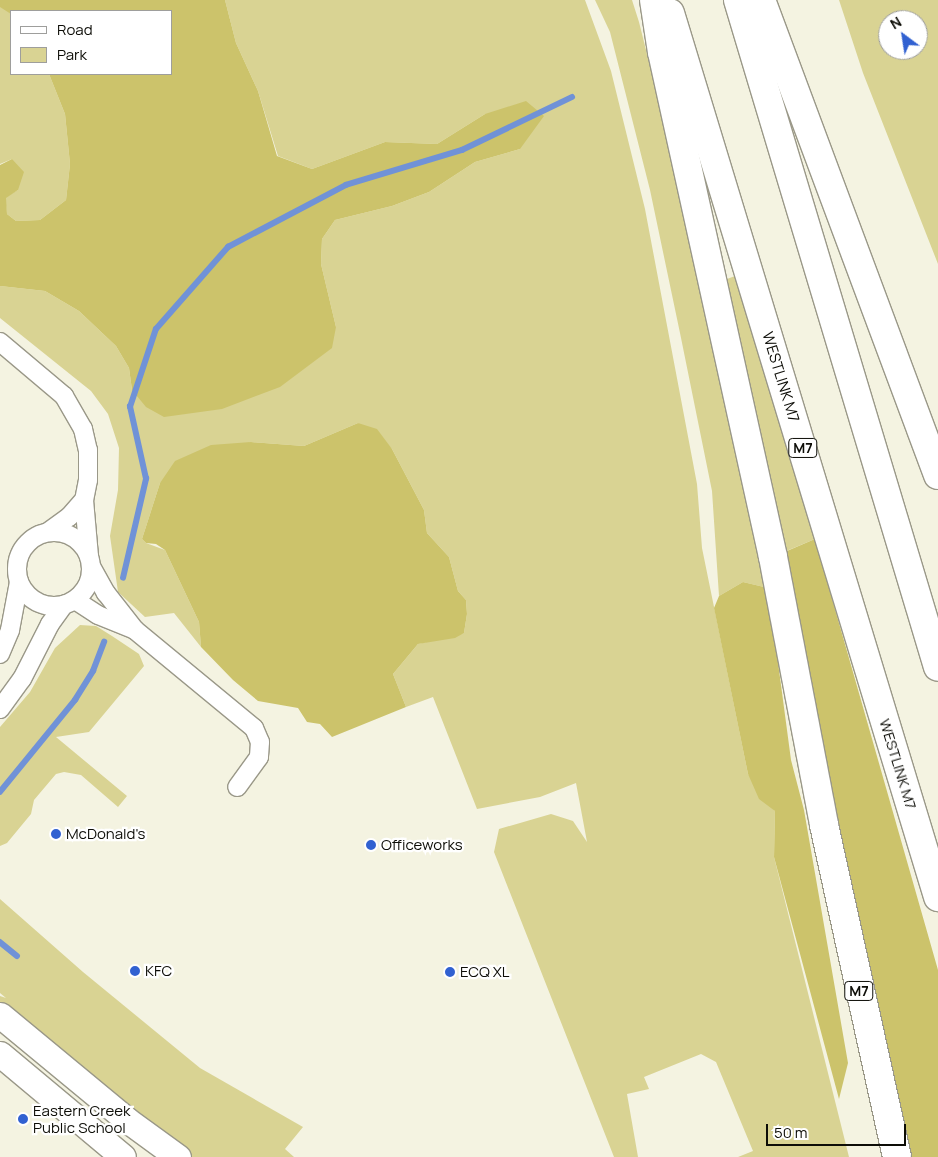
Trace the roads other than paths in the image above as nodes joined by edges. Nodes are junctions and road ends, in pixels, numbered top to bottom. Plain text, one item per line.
1 (654, 0) edge
2 (666, 0) edge
3 (738, 0) edge
4 (761, 0) edge
5 (0, 342) edge
6 (938, 475) edge
7 (84, 500) junction
8 (48, 532) junction
9 (91, 562) junction
10 (18, 582) junction
11 (70, 603) junction
12 (135, 630) junction
13 (0, 654) edge
14 (938, 667) edge
15 (0, 709) edge
16 (237, 787) dead end
17 (938, 897) edge
18 (0, 1015) edge
19 (0, 1054) edge
20 (123, 1157) edge
21 (178, 1157) edge
22 (897, 1157) edge

1 - 22 highway, M7
2 - 17 highway, WESTLINK M7 / M7
3 - 14 highway
4 - 6 highway
5 - 7 street
7 - 8 street
7 - 9 street
8 - 9 street
8 - 10 street
9 - 11 street
9 - 12 street
10 - 11 street
10 - 13 street
11 - 12 street
11 - 15 street
12 - 16 street
18 - 21 main road
19 - 20 main road

